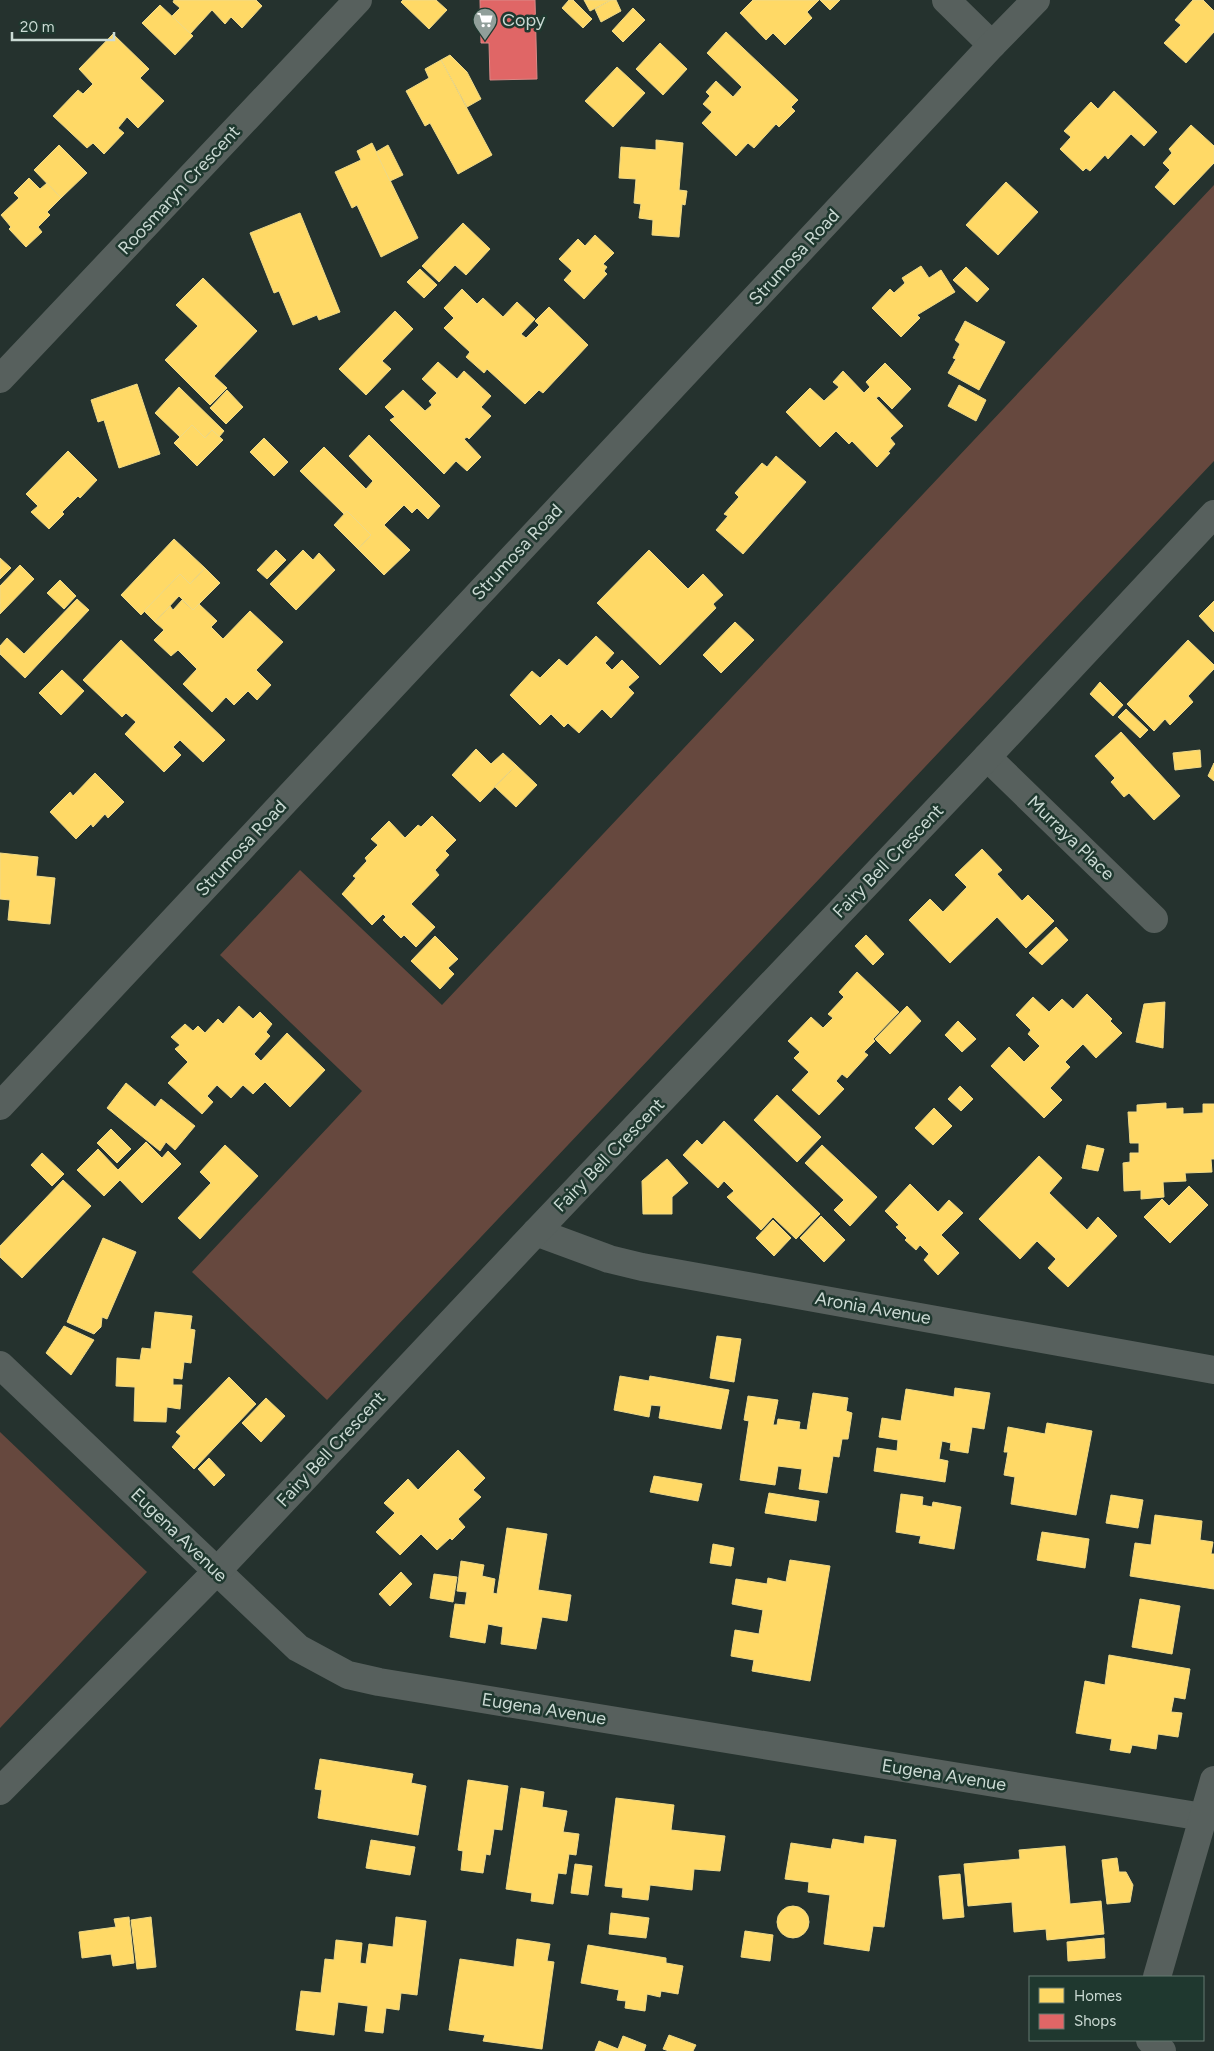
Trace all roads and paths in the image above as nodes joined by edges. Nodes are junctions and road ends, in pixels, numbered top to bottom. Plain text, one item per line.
1 (358, 0) edge
2 (946, 0) edge
3 (1036, 0) edge
4 (992, 45) junction
5 (0, 380) edge
6 (1214, 514) edge
7 (987, 757) junction
8 (1154, 919) dead end
9 (0, 1106) edge
10 (536, 1232) junction
11 (0, 1365) edge
12 (1214, 1370) edge
13 (217, 1571) junction
14 (1214, 1780) edge
15 (0, 1791) edge
16 (1203, 1817) junction
17 (1157, 1976) edge
18 (1151, 2041) edge
19 (1162, 2051) edge

1 - 5 street, Roosmaryn Crescent
2 - 4 street
3 - 4 street, Strumosa Road
4 - 9 street, Strumosa Road
6 - 7 street, Fairy Bell Crescent
7 - 8 street, Murraya Place
7 - 10 street, Fairy Bell Crescent
10 - 12 street, Aronia Avenue
10 - 13 street, Fairy Bell Crescent
11 - 13 street, Eugena Avenue
13 - 15 street, Fairy Bell Crescent
13 - 16 street, Eugena Avenue
14 - 16 street
16 - 17 street
18 - 19 street

